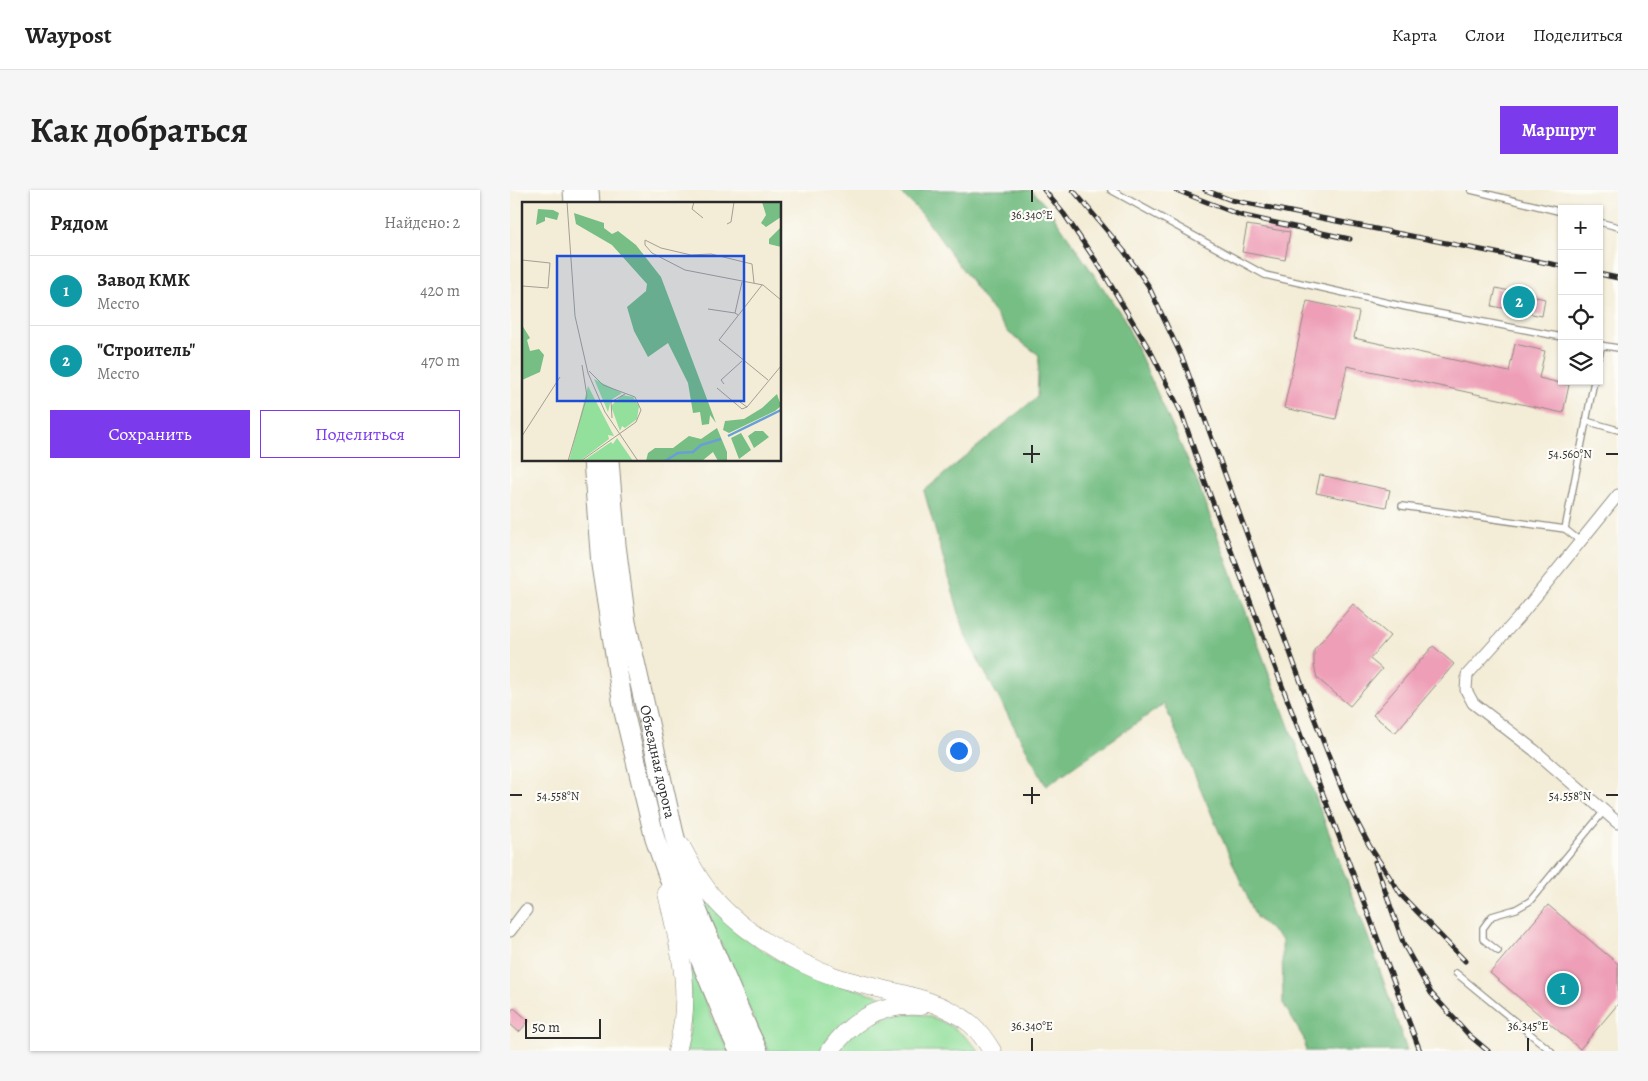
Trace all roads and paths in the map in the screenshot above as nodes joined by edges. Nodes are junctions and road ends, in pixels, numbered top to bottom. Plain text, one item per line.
1 (1111, 190) edge
2 (1471, 190) edge
3 (1558, 211) edge
4 (1603, 223) edge
5 (1618, 227) edge
6 (1558, 336) edge
7 (1603, 346) edge
8 (1618, 348) edge
9 (1593, 385) edge
10 (1586, 421) junction
11 (1618, 430) edge
12 (593, 461) edge
13 (609, 461) edge
14 (1618, 495) edge
15 (1402, 506) dead end
16 (1565, 529) junction
17 (1580, 541) junction
18 (1604, 811) junction
19 (1618, 822) edge
20 (674, 834) junction
21 (655, 839) junction
22 (526, 910) dead end
23 (510, 931) edge
24 (1498, 951) dead end
25 (1456, 972) dead end
26 (946, 1008) junction
27 (677, 1051) edge
28 (740, 1051) edge
29 (758, 1051) edge
30 (830, 1051) edge
31 (992, 1051) edge
32 (1551, 1051) edge

1 - 6 lane
2 - 3 lane
4 - 5 lane
7 - 8 lane
9 - 10 lane
10 - 11 lane
10 - 16 lane
12 - 21 highway, Объездная дорога
13 - 20 highway, Объездная дорога
14 - 17 street
15 - 16 lane
16 - 17 lane
17 - 18 street
18 - 19 street
18 - 24 lane
20 - 26 main road
20 - 29 highway, Объездная дорога
21 - 27 main road
21 - 28 highway, Объездная дорога
22 - 23 street
25 - 32 lane
26 - 30 main road
26 - 31 main road

